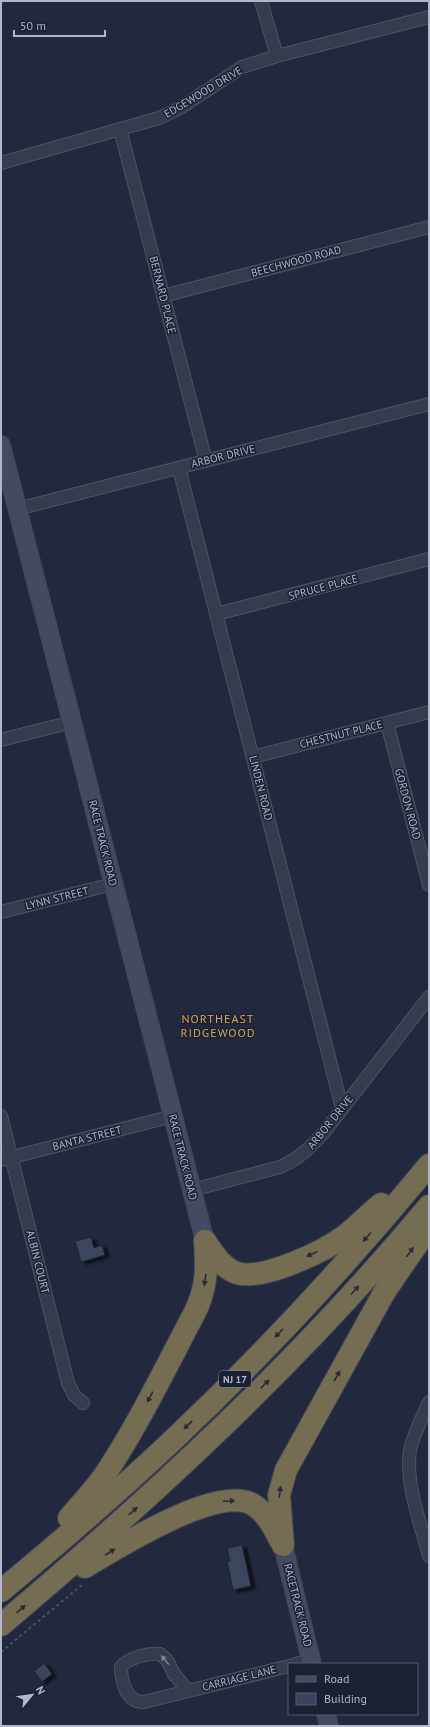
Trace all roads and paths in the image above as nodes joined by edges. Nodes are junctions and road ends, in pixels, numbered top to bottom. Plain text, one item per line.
1 (261, 1) edge
2 (429, 17) edge
3 (277, 56) junction
4 (120, 129) junction
5 (1, 163) edge
6 (429, 227) edge
7 (163, 296) junction
8 (429, 404) edge
9 (1, 445) edge
10 (206, 461) junction
11 (179, 468) junction
12 (17, 509) junction
13 (429, 559) edge
14 (216, 614) junction
15 (429, 712) edge
16 (72, 722) junction
17 (387, 723) junction
18 (1, 740) edge
19 (253, 757) junction
20 (113, 884) junction
21 (429, 885) edge
22 (1, 912) edge
23 (429, 997) edge
24 (342, 1108) junction
25 (1, 1116) edge
26 (173, 1116) junction
27 (6, 1158) edge
28 (429, 1160) edge
29 (429, 1165) edge
30 (192, 1190) junction
31 (429, 1206) edge
32 (429, 1227) edge
33 (205, 1241) junction
34 (429, 1402) edge
35 (83, 1403) dead end
36 (283, 1545) junction
37 (429, 1556) edge
38 (23, 1573) junction
39 (84, 1583) dead end
40 (1, 1591) edge
41 (40, 1592) junction
42 (1, 1625) edge
43 (1, 1652) edge
44 (306, 1663) edge
45 (288, 1666) edge
46 (188, 1691) junction
47 (326, 1715) edge
48 (329, 1726) edge

1 - 3 street
2 - 3 street, EDGEWOOD DRIVE
3 - 4 street, EDGEWOOD DRIVE
4 - 5 street, EDGEWOOD DRIVE
4 - 7 street, BERNARD PLACE
6 - 7 street, BEECHWOOD ROAD
7 - 10 street, BERNARD PLACE
8 - 10 street, ARBOR DRIVE
9 - 12 street, RACE TRACK ROAD
10 - 11 street, ARBOR DRIVE
11 - 12 street, ARBOR DRIVE
11 - 14 street, LINDEN ROAD
12 - 16 street, RACE TRACK ROAD
13 - 14 street, SPRUCE PLACE
14 - 19 street, LINDEN ROAD
15 - 17 street, CHESTNUT PLACE
16 - 18 street
16 - 20 street, RACE TRACK ROAD
17 - 19 street, CHESTNUT PLACE
17 - 21 street, GORDON ROAD
19 - 24 street, LINDEN ROAD
20 - 22 street, LYNN STREET
20 - 26 street, RACE TRACK ROAD
23 - 24 street, ARBOR DRIVE
24 - 30 street, ARBOR DRIVE
25 - 27 street, ALBIN COURT
26 - 27 street, BANTA STREET
26 - 30 street, RACE TRACK ROAD
27 - 35 street, ALBIN COURT
28 -> 33 highway
29 -> 38 highway, NJ 17
30 - 33 street, RACE TRACK ROAD
41 -> 31 highway, NJ 17
36 -> 32 highway
33 -> 38 highway
34 - 37 street
41 -> 36 highway
36 - 44 street, RACETRACK ROAD
38 - 40 highway, NJ 17
39 - 43 path
42 -> 41 highway, NJ 17
45 - 46 street, CARRIAGE LANE
46 -> 46 street, CARRIAGE LANE
47 - 48 street

